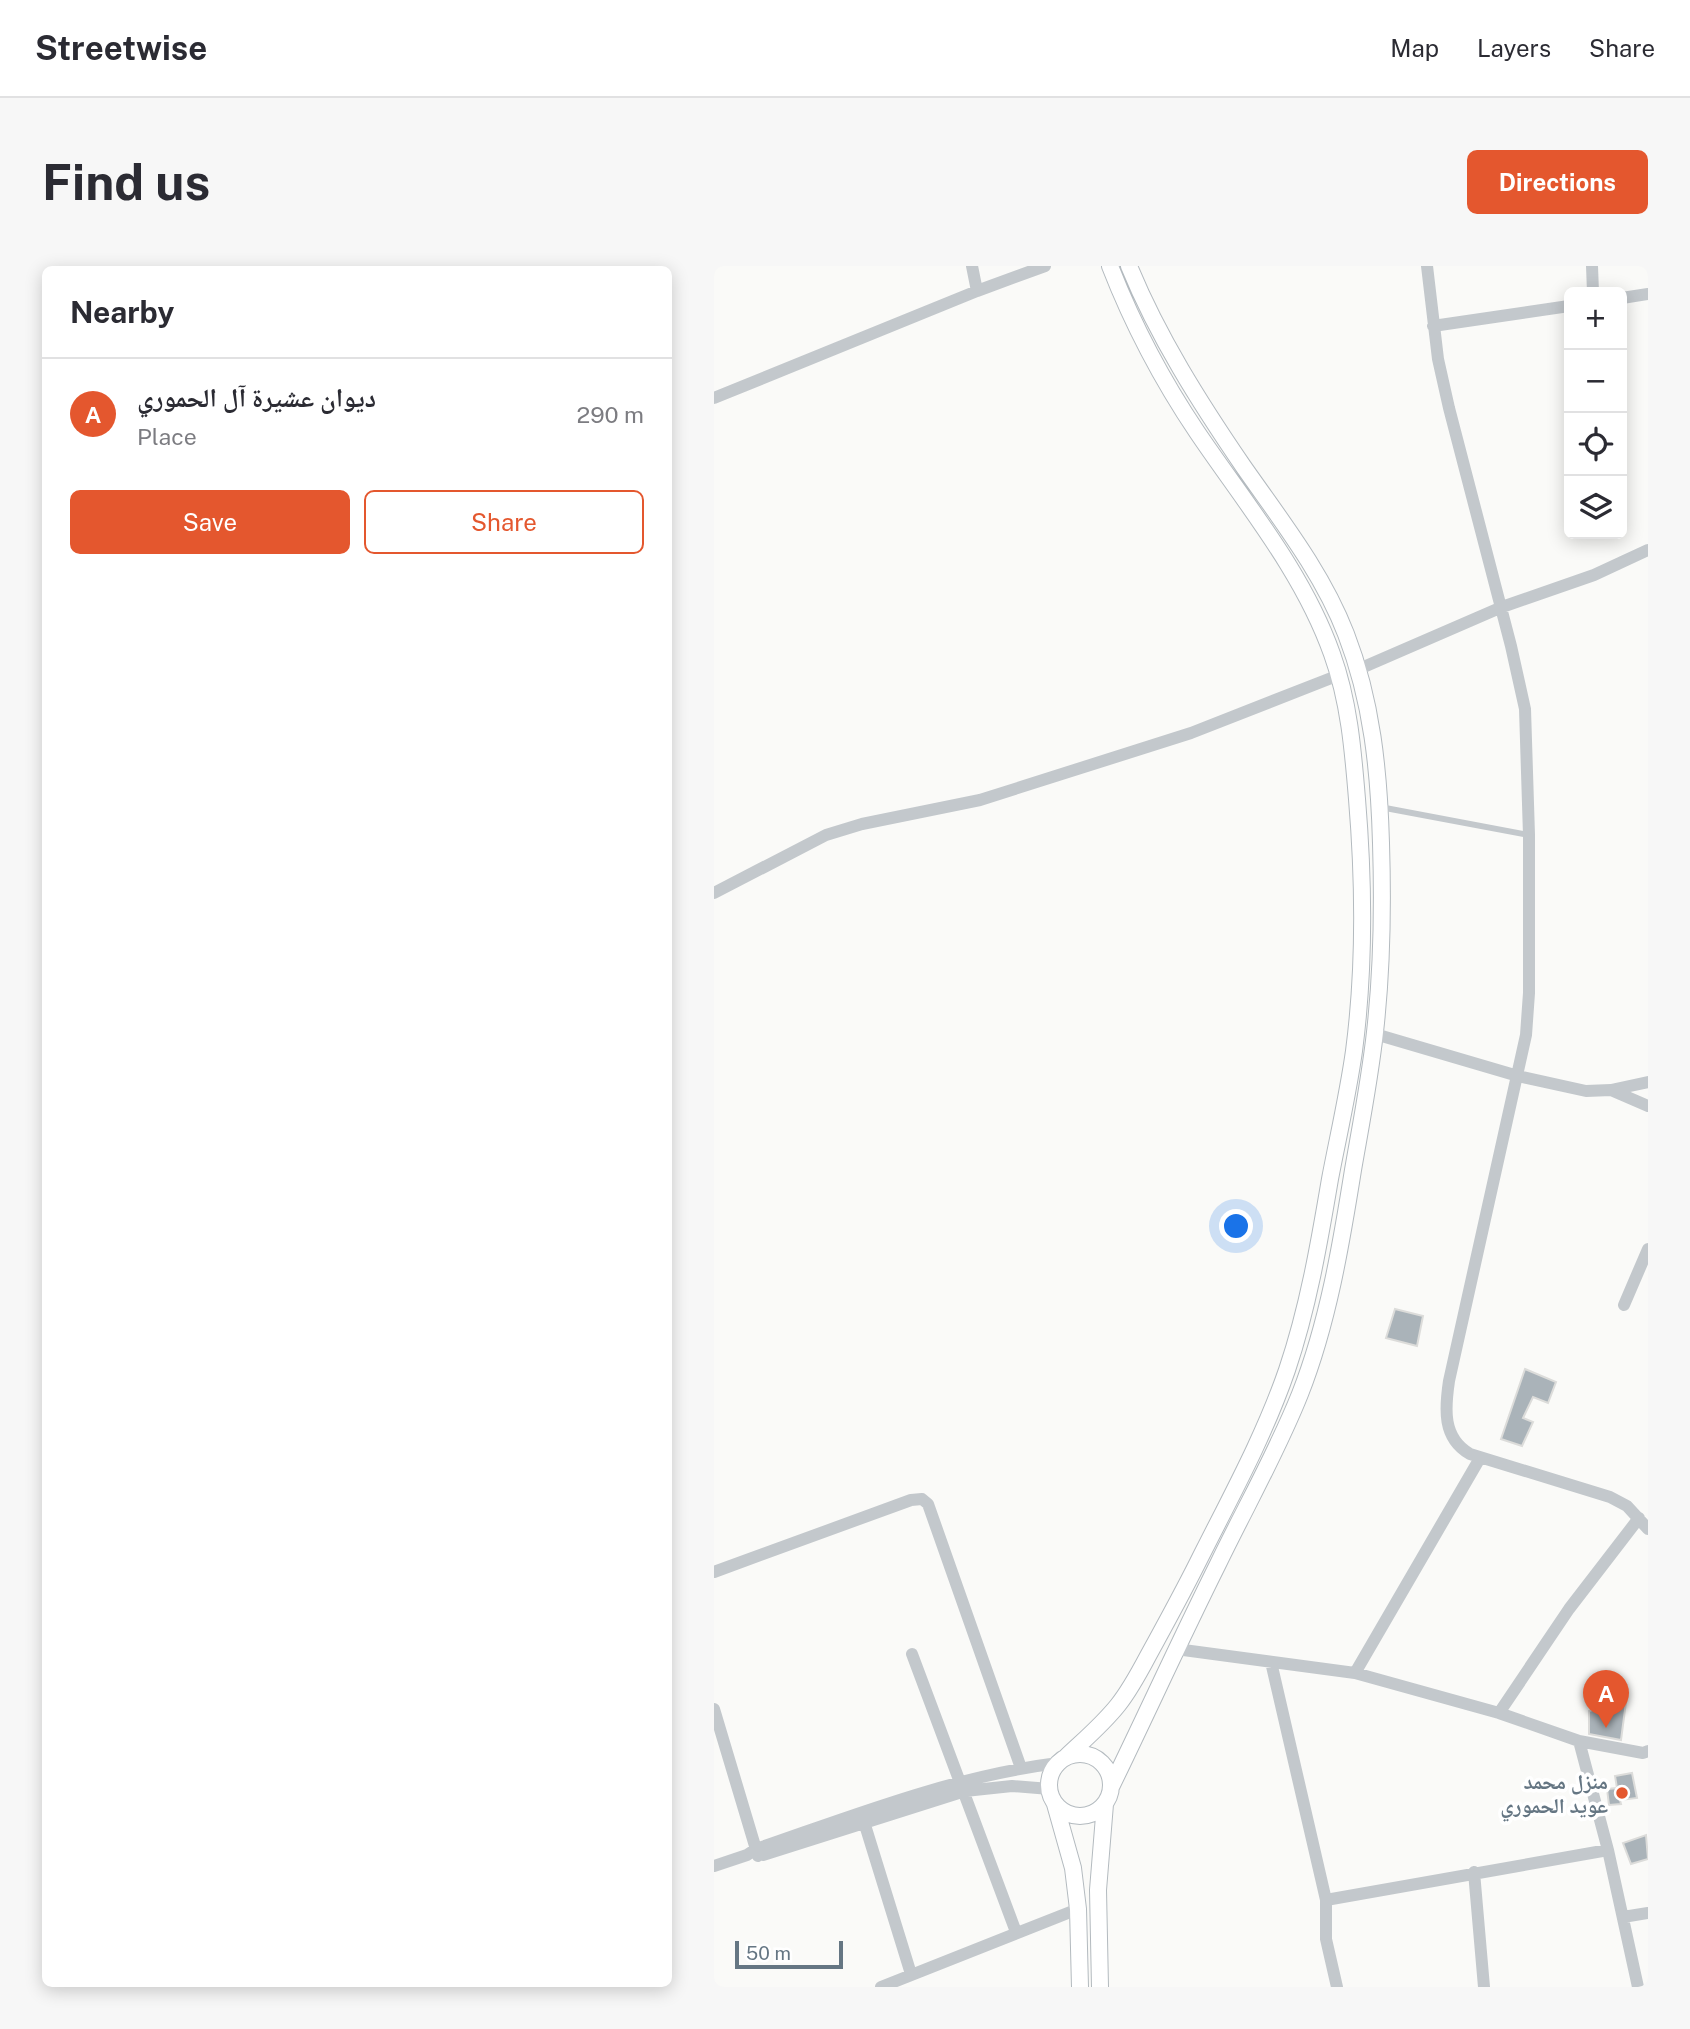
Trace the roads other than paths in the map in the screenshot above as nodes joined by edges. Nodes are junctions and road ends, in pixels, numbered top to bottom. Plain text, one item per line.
1 (972, 266) edge
2 (1045, 266) edge
3 (1110, 266) edge
4 (1129, 266) edge
5 (1427, 266) edge
6 (1592, 266) edge
7 (1593, 287) edge
8 (977, 291) junction
9 (1648, 294) edge
10 (1627, 297) edge
11 (1564, 307) edge
12 (1433, 326) junction
13 (714, 398) edge
14 (1648, 550) edge
15 (1502, 607) junction
16 (1359, 669) junction
17 (1339, 675) junction
18 (1380, 807) junction
19 (1529, 835) junction
20 (714, 893) edge
21 (1375, 1034) junction
22 (1518, 1076) junction
23 (1648, 1082) edge
24 (1611, 1090) junction
25 (1648, 1107) edge
26 (1648, 1249) edge
27 (1624, 1305) dead end
28 (1480, 1458) junction
29 (1639, 1518) junction
30 (1648, 1529) edge
31 (714, 1572) edge
32 (1176, 1649) junction
33 (912, 1654) dead end
34 (1271, 1662) junction
35 (1355, 1673) junction
36 (714, 1709) edge
37 (1499, 1713) junction
38 (1579, 1741) junction
39 (1646, 1753) edge
40 (1062, 1760) junction
41 (1021, 1768) junction
42 (963, 1786) junction
43 (1111, 1787) junction
44 (1052, 1795) junction
45 (1105, 1804) junction
46 (864, 1825) junction
47 (1608, 1850) junction
48 (754, 1853) junction
49 (714, 1866) edge
50 (1474, 1872) junction
51 (1326, 1900) junction
52 (1078, 1909) junction
53 (1648, 1913) edge
54 (1623, 1917) junction
55 (1017, 1932) junction
56 (911, 1974) junction
57 (881, 1987) edge
58 (1080, 1987) edge
59 (1100, 1987) edge
60 (1337, 1987) edge
61 (1484, 1987) edge
62 (1638, 1987) edge

1 - 8 street
2 - 8 street
3 - 17 main road
4 - 16 main road
5 - 12 street
6 - 7 street
8 - 13 street
9 - 10 street
11 - 12 street
12 - 15 street
14 - 15 street
15 - 16 street
15 - 19 street
16 - 18 main road
17 - 20 street
17 - 40 main road
18 - 19 lane
18 - 21 main road
19 - 22 street
21 - 22 street
21 - 32 main road
22 - 24 street
22 - 28 street
23 - 24 street
24 - 25 street
26 - 27 street
28 - 29 street
28 - 35 street
29 - 30 street
29 - 37 street
31 - 41 street
32 - 34 street
32 - 43 main road
33 - 42 street
34 - 35 street
34 - 51 street
35 - 37 street
36 - 48 street
37 - 38 street
38 - 39 street
38 - 47 street
40 - 41 street
40 - 43 main road
40 - 44 main road
41 - 42 street
42 - 44 street
42 - 46 street
42 - 48 street
42 - 55 street
43 - 45 main road
44 - 45 main road
44 - 52 main road
45 - 59 main road
46 - 48 street
46 - 56 street
47 - 50 street
47 - 54 street
48 - 49 street
50 - 51 street
50 - 61 street
51 - 60 street
52 - 55 street
52 - 58 main road
53 - 54 street
54 - 62 street
55 - 56 street
56 - 57 street

